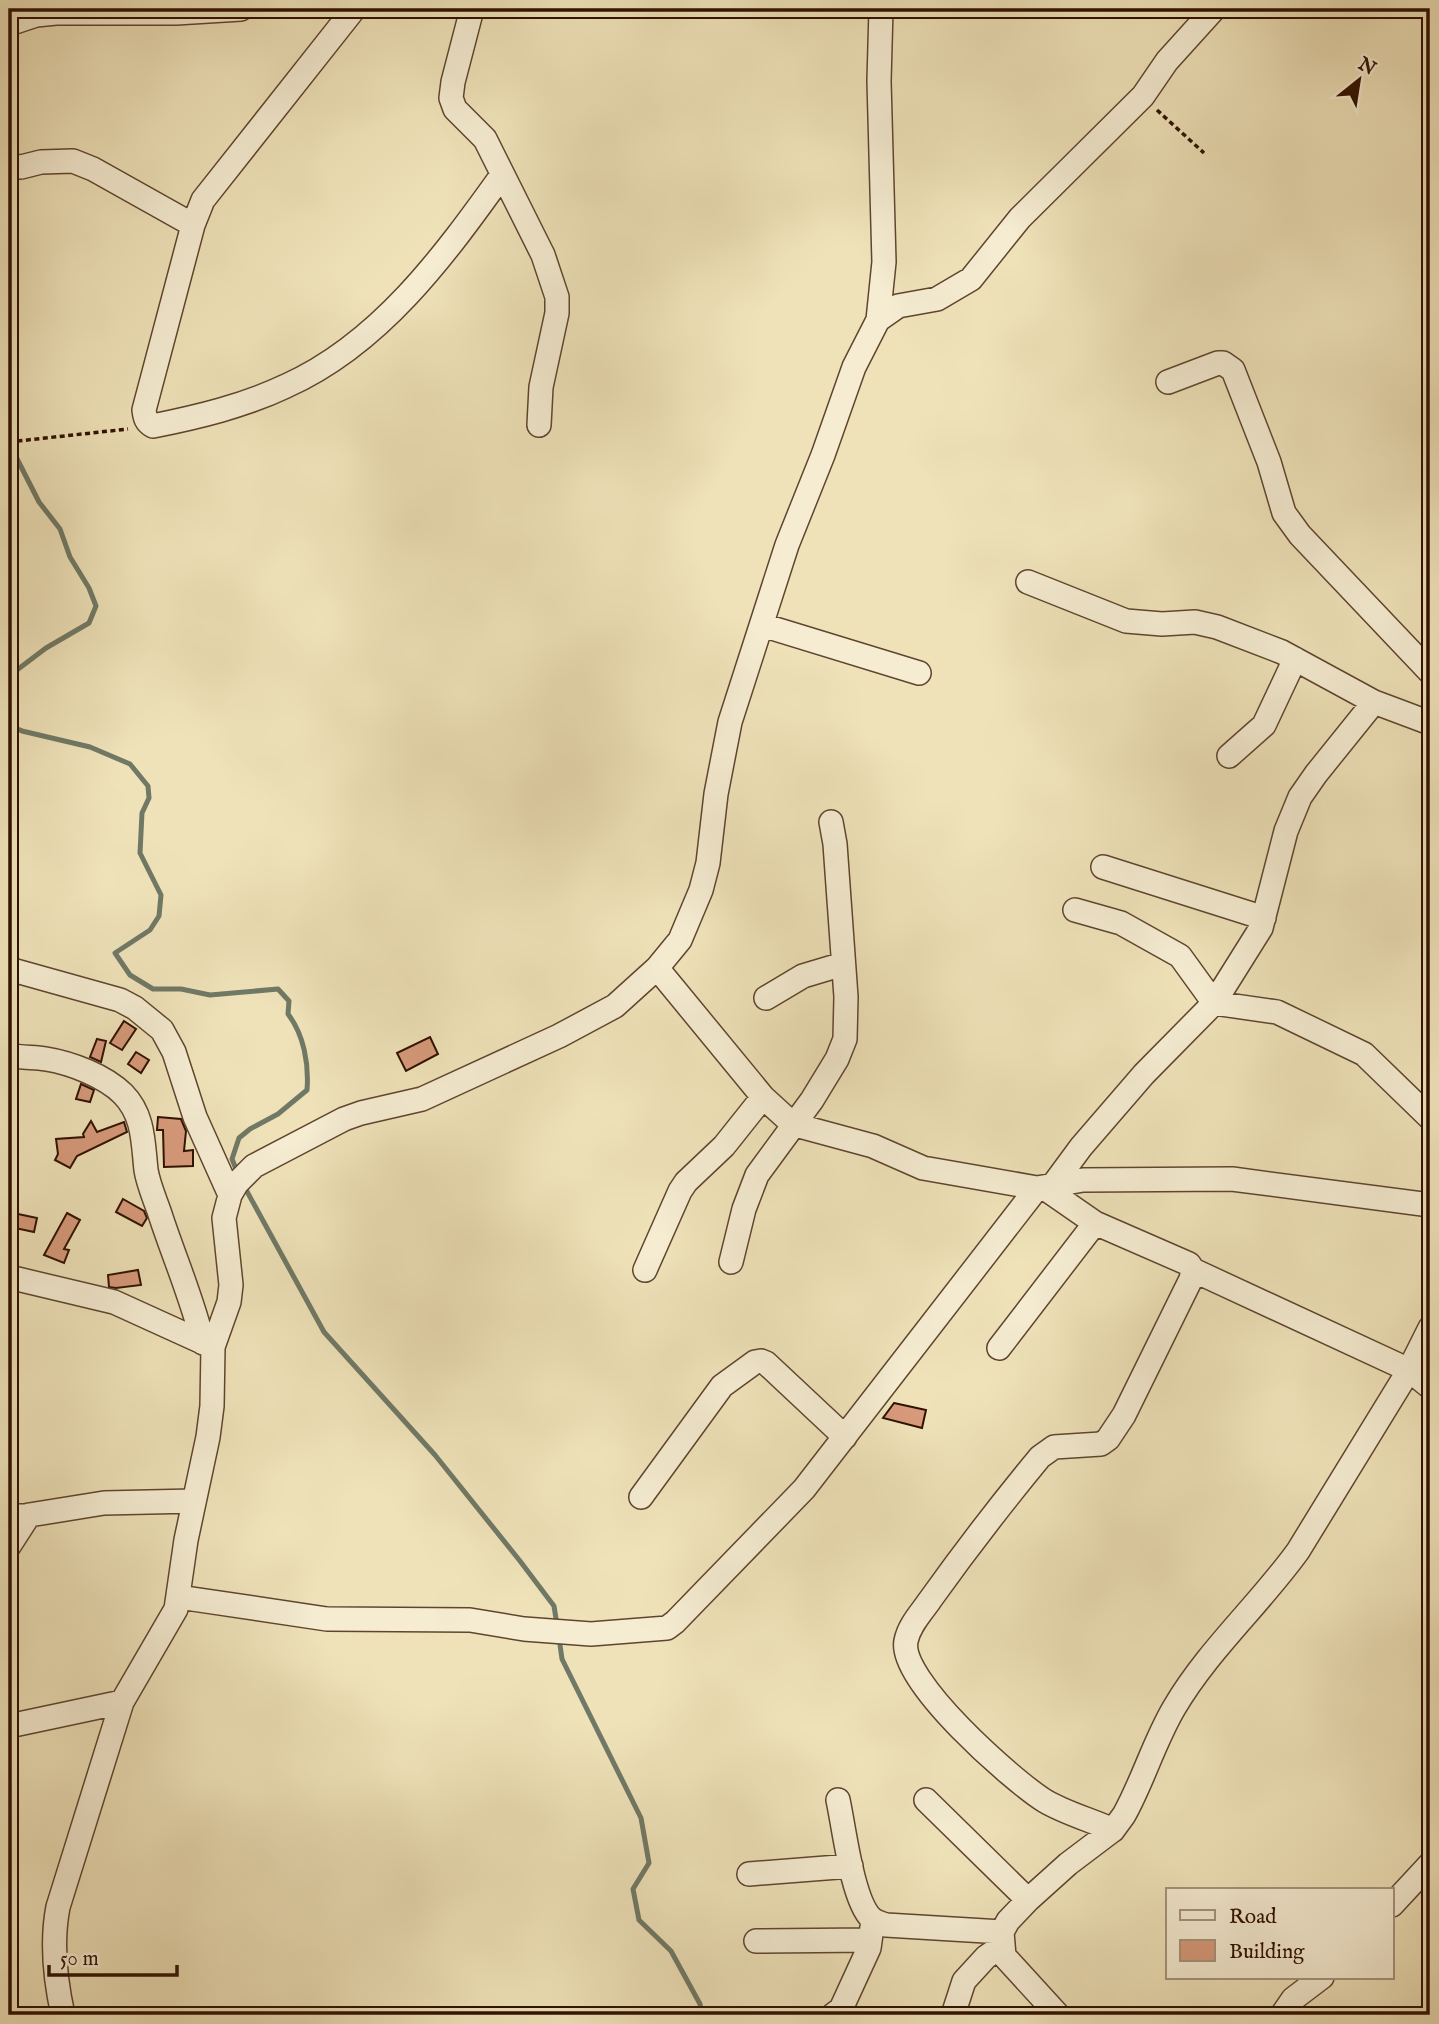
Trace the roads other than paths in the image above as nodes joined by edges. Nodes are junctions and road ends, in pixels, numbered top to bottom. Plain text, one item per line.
1 (241, 9) edge
2 (354, 9) edge
3 (472, 9) edge
4 (881, 9) edge
5 (1214, 9) edge
6 (9, 24) edge
7 (9, 166) edge
8 (502, 175) junction
9 (193, 225) junction
10 (878, 320) junction
11 (1168, 382) dead end
12 (539, 425) dead end
13 (1028, 582) dead end
14 (762, 625) junction
15 (1295, 659) junction
16 (1430, 672) edge
17 (919, 673) dead end
18 (1374, 702) junction
19 (1430, 723) edge
20 (1229, 756) dead end
21 (831, 822) dead end
22 (1103, 867) dead end
23 (1075, 910) dead end
24 (1264, 918) junction
25 (843, 964) junction
26 (657, 968) junction
27 (9, 969) edge
28 (766, 998) dead end
29 (1214, 1003) junction
30 (9, 1055) edge
31 (763, 1097) junction
32 (1430, 1118) edge
33 (793, 1123) junction
34 (1044, 1187) junction
35 (230, 1195) junction
36 (1430, 1205) edge
37 (1095, 1223) junction
38 (731, 1262) dead end
39 (645, 1270) dead end
40 (1193, 1270) junction
41 (9, 1277) edge
42 (1430, 1328) edge
43 (208, 1345) junction
44 (999, 1348) dead end
45 (1409, 1370) junction
46 (1430, 1387) edge
47 (845, 1437) junction
48 (641, 1497) dead end
49 (194, 1501) junction
50 (19, 1516) edge
51 (9, 1546) edge
52 (179, 1597) junction
53 (121, 1702) junction
54 (9, 1726) edge
55 (838, 1800) dead end
56 (926, 1800) dead end
57 (1113, 1830) junction
58 (1430, 1864) edge
59 (851, 1866) junction
60 (749, 1874) dead end
61 (1028, 1900) junction
62 (1394, 1903) edge
63 (871, 1930) junction
64 (1002, 1939) junction
65 (757, 1941) dead end
66 (1319, 1979) edge
67 (63, 2015) edge
68 (833, 2015) edge
69 (953, 2015) edge
70 (1056, 2015) edge
71 (1282, 2015) edge

1 - 6 street
2 - 9 street
3 - 8 street
4 - 10 street
5 - 10 street
7 - 9 street
8 - 9 street
8 - 12 street
10 - 14 street
11 - 16 street
13 - 15 street
14 - 17 street
14 - 26 street
15 - 18 street
15 - 20 street
18 - 19 street
18 - 24 street
21 - 25 street
22 - 24 street
23 - 29 street
24 - 29 street
25 - 28 street
25 - 33 street
26 - 31 street
26 - 35 street
27 - 35 street
29 - 32 street
29 - 34 street
30 - 43 street
31 - 33 street
31 - 39 street
33 - 34 street
33 - 38 street
34 - 36 street
34 - 37 street
34 - 47 street
35 - 43 street
37 - 40 street
37 - 44 street
40 - 45 street
40 - 57 street
41 - 43 street
42 - 45 street
43 - 49 street
45 - 46 street
45 - 57 street
47 - 48 street
47 - 52 street
49 - 50 street
49 - 52 street
50 - 51 street
52 - 53 street
53 - 54 street
53 - 67 street
55 - 59 street
56 - 61 street
57 - 61 street
58 - 62 street
59 - 60 street
59 - 63 street
61 - 64 street
63 - 64 street
63 - 65 street
63 - 68 street
64 - 69 street
64 - 70 street
66 - 71 street

